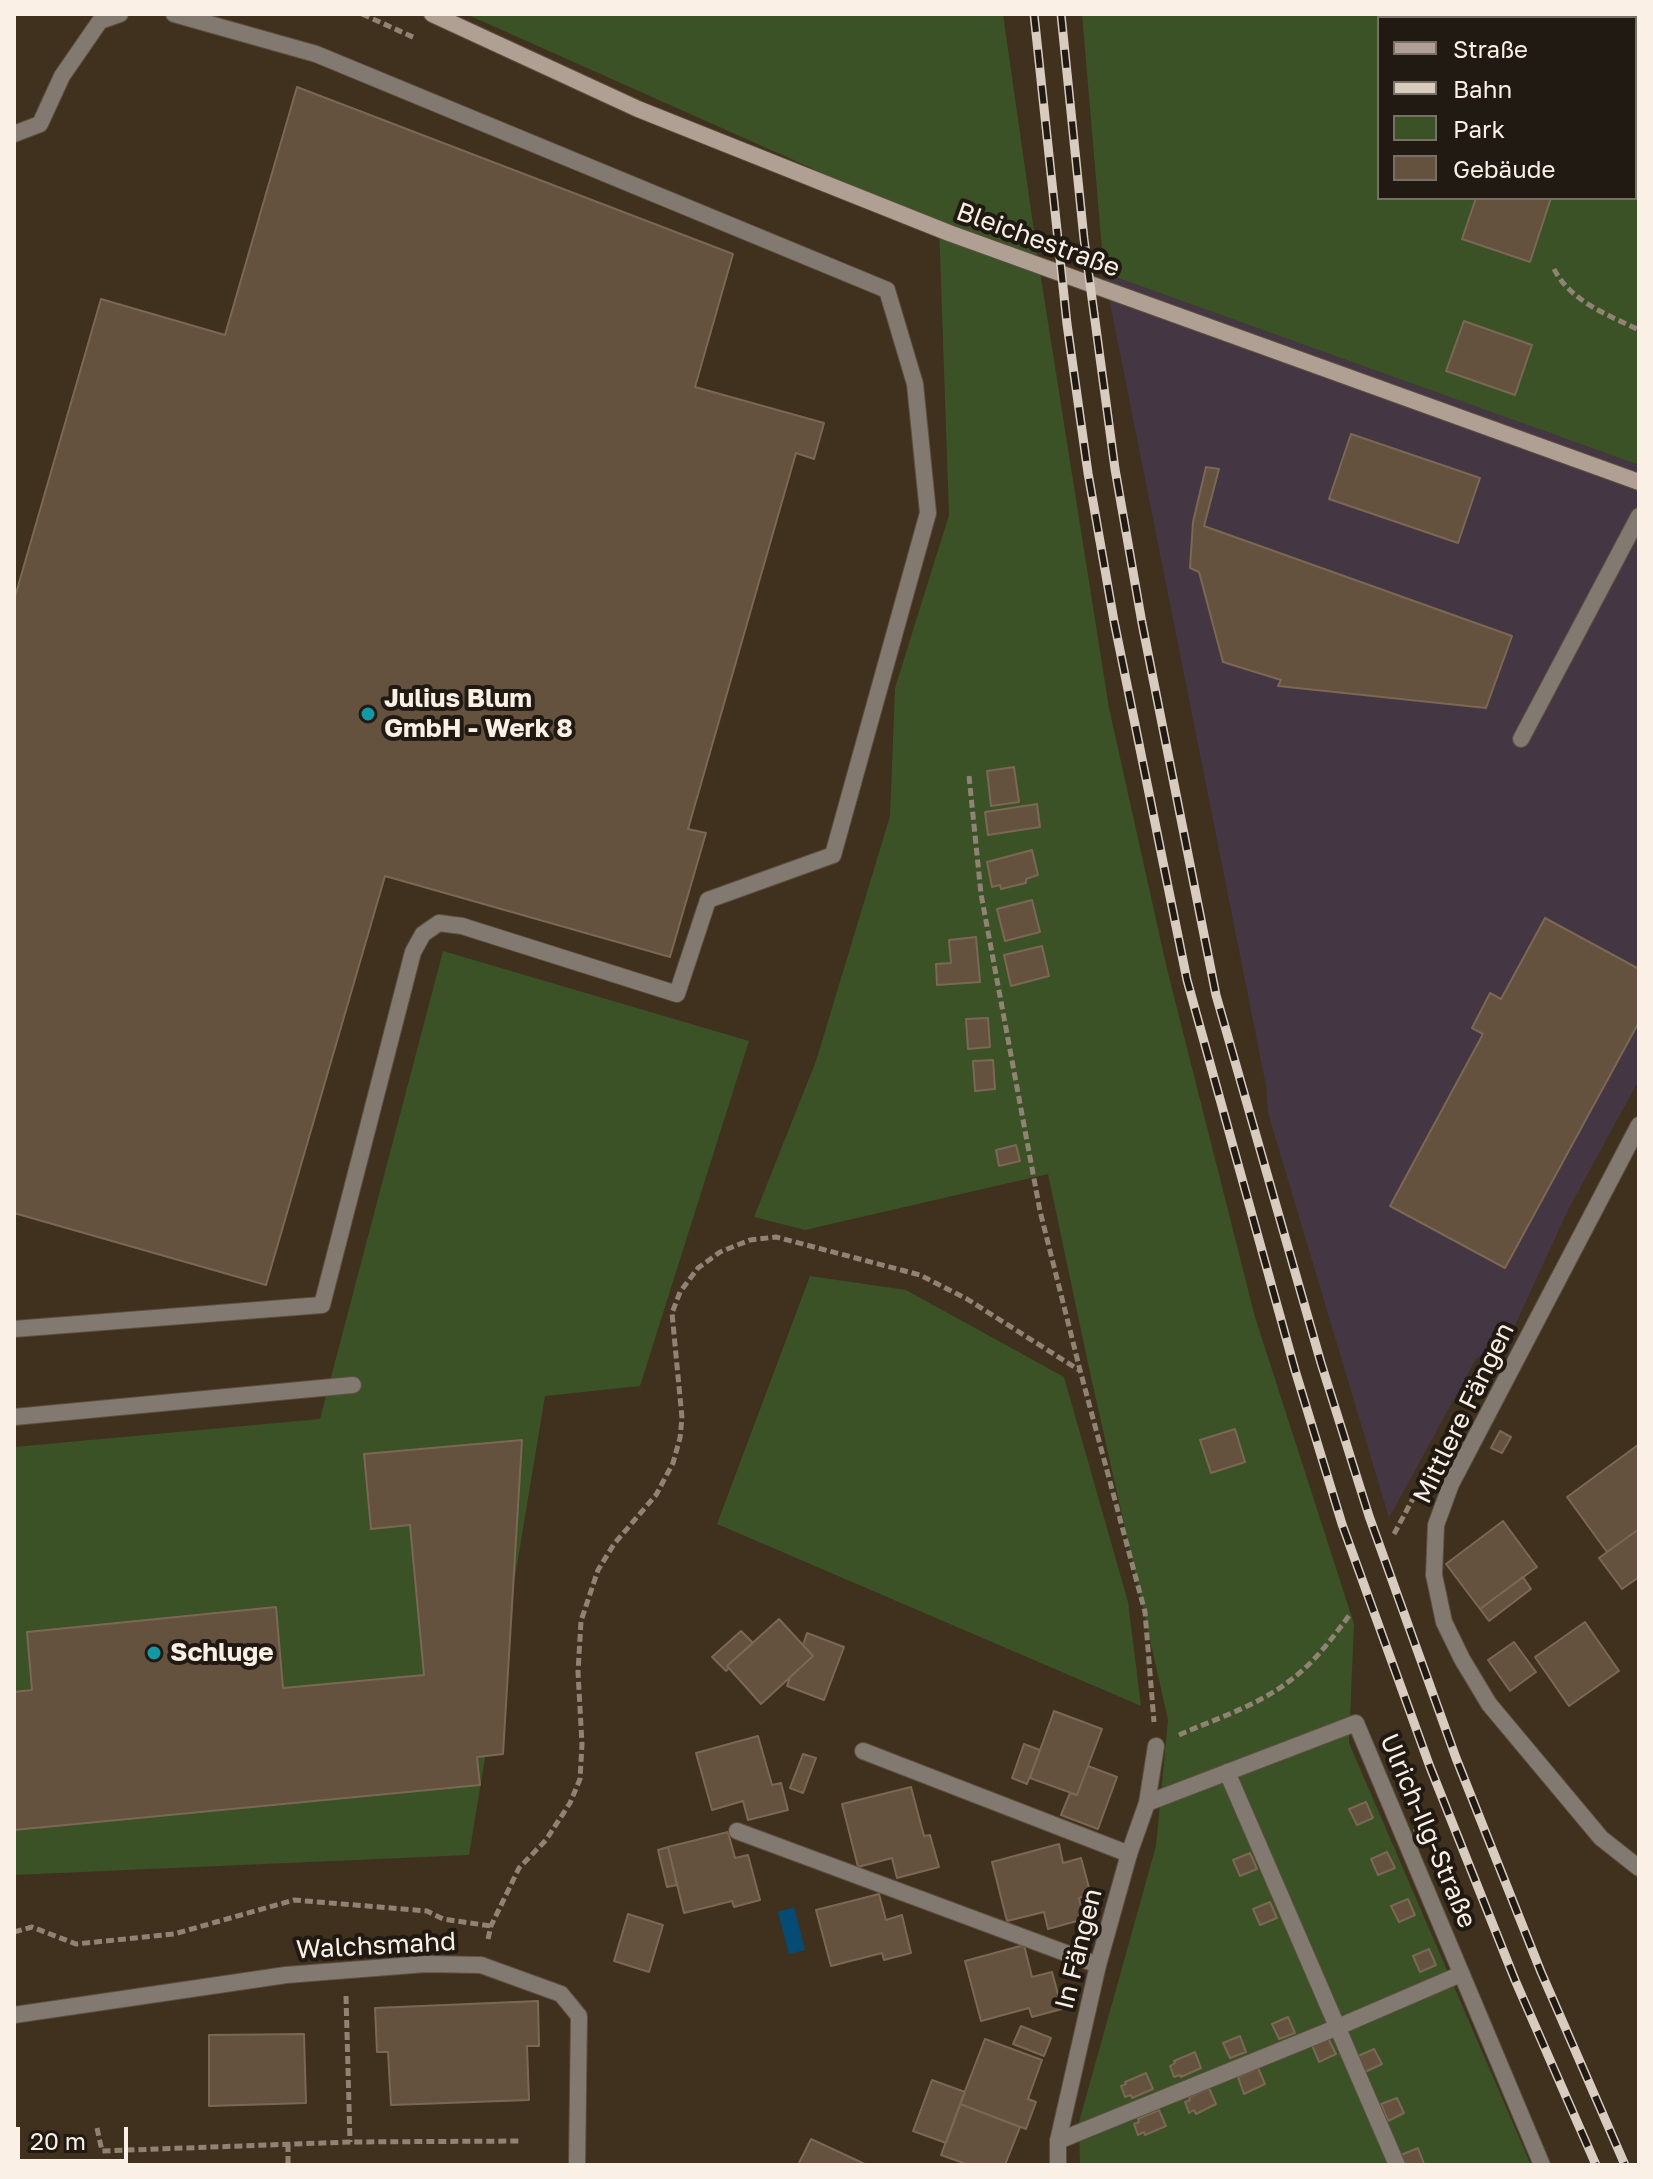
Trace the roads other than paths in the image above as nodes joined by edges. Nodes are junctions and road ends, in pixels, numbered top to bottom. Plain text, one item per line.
1 (120, 14) edge
2 (174, 14) edge
3 (434, 14) edge
4 (14, 134) edge
5 (1639, 482) edge
6 (1639, 516) edge
7 (1521, 739) dead end
8 (1639, 1125) edge
9 (14, 1329) edge
10 (353, 1385) dead end
11 (14, 1417) edge
12 (1156, 1746) road end
13 (863, 1751) dead end
14 (1227, 1772) junction
15 (1147, 1803) junction
16 (737, 1831) dead end
17 (1129, 1854) junction
18 (1639, 1868) edge
19 (1098, 1965) junction
20 (1461, 1974) junction
21 (14, 2015) edge
22 (1338, 2027) junction
23 (1058, 2141) junction
24 (577, 2165) edge
25 (1058, 2165) edge
26 (1397, 2165) edge
27 (1542, 2165) edge

1 - 4 street
2 - 9 street
3 - 5 main road, Bleichestraße
6 - 7 street
8 - 18 street, Mittlere Fängen
10 - 11 street
12 - 15 street, In Fängen
13 - 17 street
14 - 15 street, Ulrich-Ilg-Straße
14 - 20 street, Ulrich-Ilg-Straße
14 - 22 street
15 - 17 street, In Fängen
16 - 19 street
17 - 19 street, In Fängen
19 - 23 street, In Fängen
20 - 22 street
20 - 27 street, Ulrich-Ilg-Straße
21 - 24 street, Walchsmahd
22 - 23 street
22 - 26 street
23 - 25 street, In Fängen

